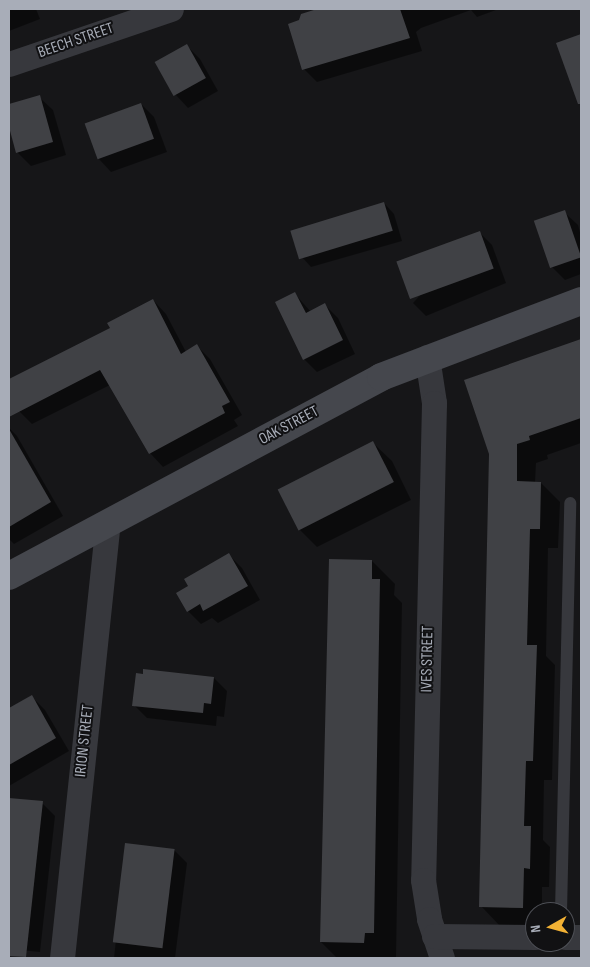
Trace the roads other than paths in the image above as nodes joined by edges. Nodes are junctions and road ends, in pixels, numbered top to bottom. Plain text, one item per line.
1 (171, 9) edge
2 (9, 64) edge
3 (581, 301) edge
4 (427, 357) junction
5 (570, 504) dead end
6 (108, 523) junction
7 (9, 576) edge
8 (561, 902) edge
9 (525, 938) edge
10 (438, 947) edge
11 (62, 958) edge

1 - 2 street, BEECH STREET
3 - 4 street, OAK STREET
4 - 6 street, OAK STREET
4 - 10 street, IVES STREET
5 - 8 lane
6 - 7 street, OAK STREET
6 - 11 street, IRION STREET
9 - 10 street

